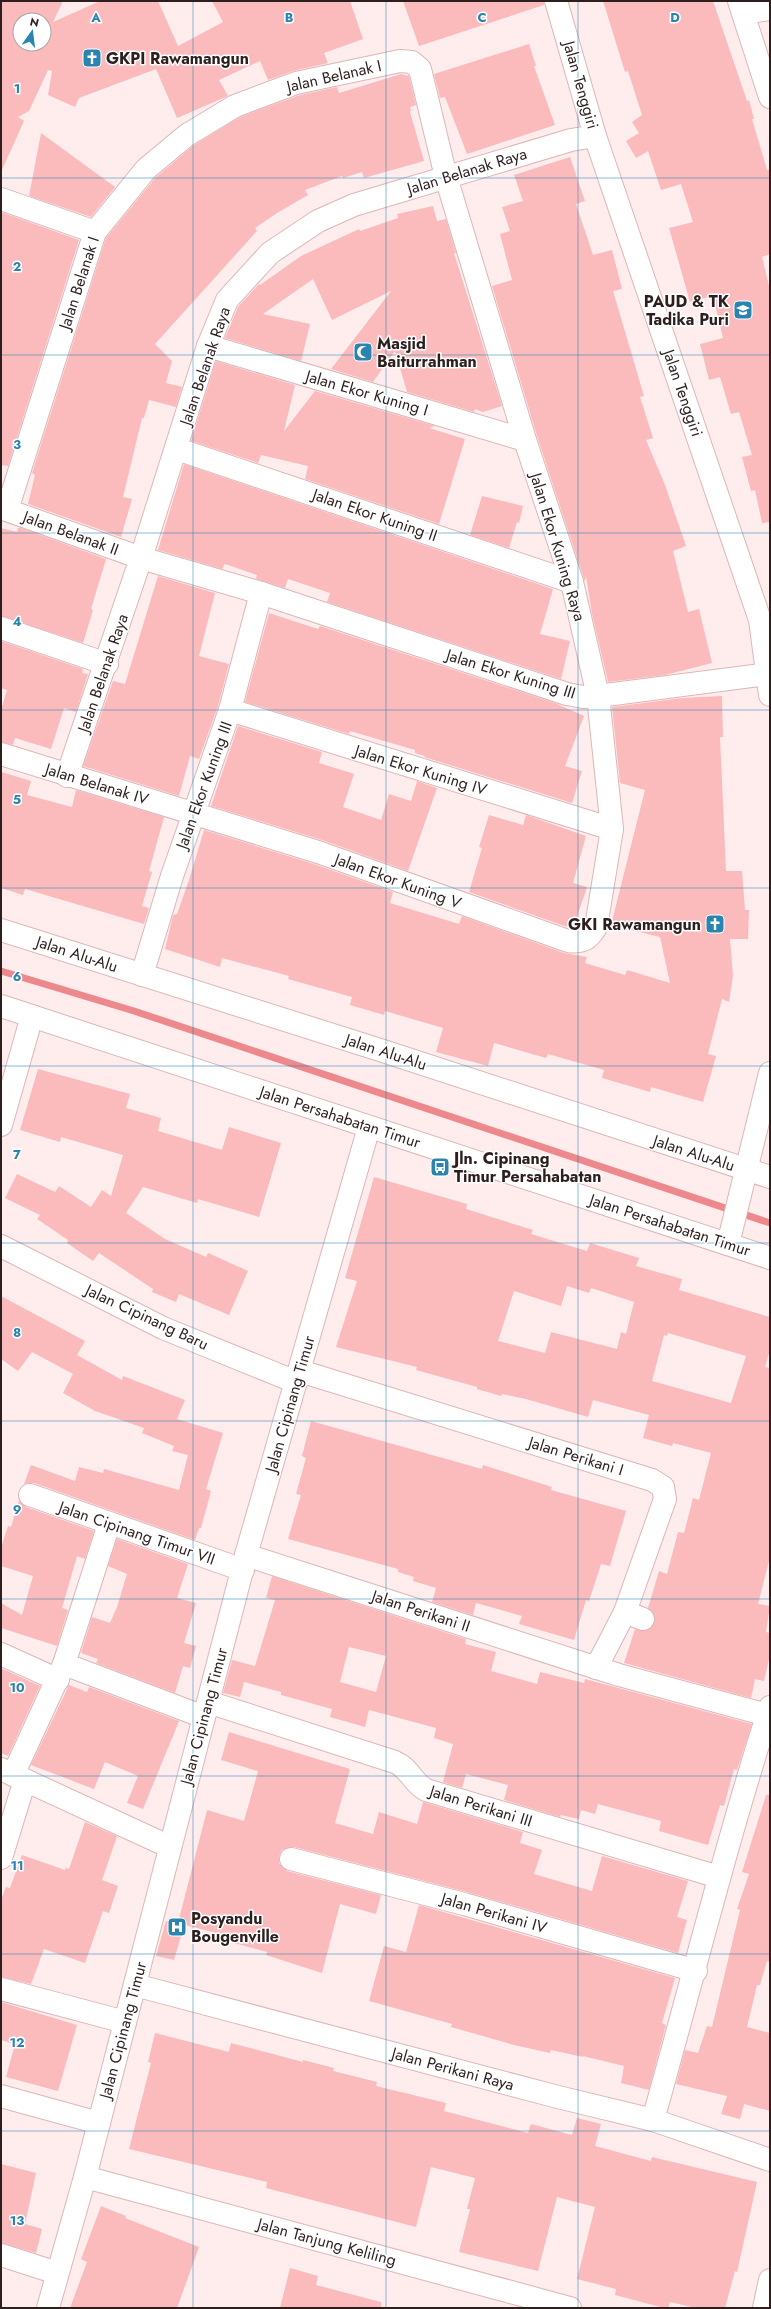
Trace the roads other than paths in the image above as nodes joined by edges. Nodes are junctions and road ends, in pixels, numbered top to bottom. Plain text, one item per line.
1 (556, 1) edge
2 (741, 7) edge
3 (770, 9) edge
4 (770, 97) edge
5 (595, 136) junction
6 (446, 177) junction
7 (1, 199) edge
8 (95, 232) junction
9 (208, 346) junction
10 (525, 440) junction
11 (177, 449) junction
12 (4, 509) edge
13 (141, 558) junction
14 (572, 582) junction
15 (261, 593) junction
16 (765, 620) edge
17 (1, 628) edge
18 (107, 664) junction
19 (769, 685) edge
20 (598, 696) junction
21 (230, 710) junction
22 (1, 754) edge
23 (67, 776) junction
24 (192, 814) junction
25 (612, 829) junction
26 (596, 927) joint
27 (1, 930) edge
28 (142, 975) junction
29 (1, 1006) edge
30 (32, 1016) junction
31 (770, 1073) edge
32 (1, 1125) edge
33 (369, 1127) junction
34 (770, 1177) edge
35 (745, 1181) junction
36 (730, 1237) junction
37 (1, 1246) edge
38 (770, 1258) edge
39 (298, 1377) junction
40 (30, 1496) dead end
41 (109, 1524) junction
42 (244, 1562) junction
43 (1, 1654) edge
44 (596, 1668) junction
45 (61, 1672) junction
46 (206, 1710) junction
47 (769, 1711) edge
48 (13, 1775) edge
49 (170, 1847) junction
50 (1, 1858) edge
51 (291, 1859) dead end
52 (719, 1876) junction
53 (696, 1971) junction
54 (135, 1985) junction
55 (1, 1989) edge
56 (125, 2022) junction
57 (1, 2096) edge
58 (653, 2120) junction
59 (98, 2123) junction
60 (770, 2160) edge
61 (85, 2177) junction
62 (1, 2255) edge
63 (57, 2273) junction
64 (770, 2280) edge
65 (48, 2308) edge
66 (570, 2308) edge
67 (764, 2308) edge

1 - 5 street, Jalan Tenggiri
2 - 3 street
2 - 4 street
5 - 6 street, Jalan Belanak Raya
5 - 16 street, Jalan Tenggiri
6 - 8 street, Jalan Belanak I
6 - 9 street, Jalan Belanak Raya
6 - 10 street, Jalan Ekor Kuning Raya
7 - 8 street
8 - 12 street, Jalan Belanak I
9 - 10 street, Jalan Ekor Kuning I
9 - 11 street, Jalan Belanak Raya
10 - 14 street, Jalan Ekor Kuning Raya
11 - 13 street, Jalan Belanak Raya
11 - 14 street, Jalan Ekor Kuning II
12 - 13 street, Jalan Belanak II
13 - 15 street, Jalan Ekor Kuning III
13 - 18 street, Jalan Belanak Raya
14 - 20 street, Jalan Ekor Kuning Raya
15 - 20 street, Jalan Ekor Kuning III
15 - 21 street, Jalan Ekor Kuning III
16 - 19 street, Jalan Tenggiri
17 - 18 street
18 - 23 street, Jalan Belanak Raya
19 - 20 street, Jalan Ekor Kuning III
20 - 25 street, Jalan Ekor Kuning Raya
21 - 24 street, Jalan Ekor Kuning III
21 - 25 street, Jalan Ekor Kuning IV
22 - 23 street, Jalan Belanak IV
23 - 24 street, Jalan Belanak IV
24 - 26 street, Jalan Ekor Kuning V
24 - 28 street, Jalan Ekor Kuning III
25 - 26 street, Jalan Ekor Kuning Raya
27 - 28 street, Jalan Alu-Alu
28 - 35 street, Jalan Alu-Alu
29 - 30 street, Jalan Persahabatan Timur
30 - 32 street
30 - 33 street, Jalan Persahabatan Timur
31 - 35 street
33 - 36 street, Jalan Persahabatan Timur
33 - 39 street, Jalan Cipinang Timur
34 - 35 street, Jalan Alu-Alu
35 - 36 street
36 - 38 street, Jalan Persahabatan Timur
37 - 39 street, Jalan Cipinang Baru
39 - 42 street, Jalan Cipinang Timur
39 - 44 street, Jalan Perikani I
40 - 41 street, Jalan Cipinang Timur VII
41 - 42 street, Jalan Cipinang Timur VII
41 - 45 street
42 - 44 street, Jalan Perikani II
42 - 46 street, Jalan Cipinang Timur
43 - 45 street, Jalan Perikani III
44 - 47 street, Jalan Perikani II
45 - 46 street, Jalan Perikani III
45 - 48 street
46 - 49 street, Jalan Cipinang Timur
46 - 52 street, Jalan Perikani III
47 - 52 street
48 - 49 street
48 - 50 street
49 - 54 street, Jalan Cipinang Timur
51 - 53 street, Jalan Perikani IV
52 - 53 street
53 - 58 street
54 - 56 street, Jalan Cipinang Timur
54 - 58 street, Jalan Perikani Raya
55 - 56 street
56 - 59 street, Jalan Cipinang Timur
57 - 59 street
58 - 60 street, Jalan Perikani Raya
59 - 61 street, Jalan Cipinang Timur
61 - 63 street, Jalan Cipinang Timur
61 - 66 street, Jalan Tanjung Keliling
62 - 63 street
63 - 65 street, Jalan Cipinang Timur
64 - 67 street

